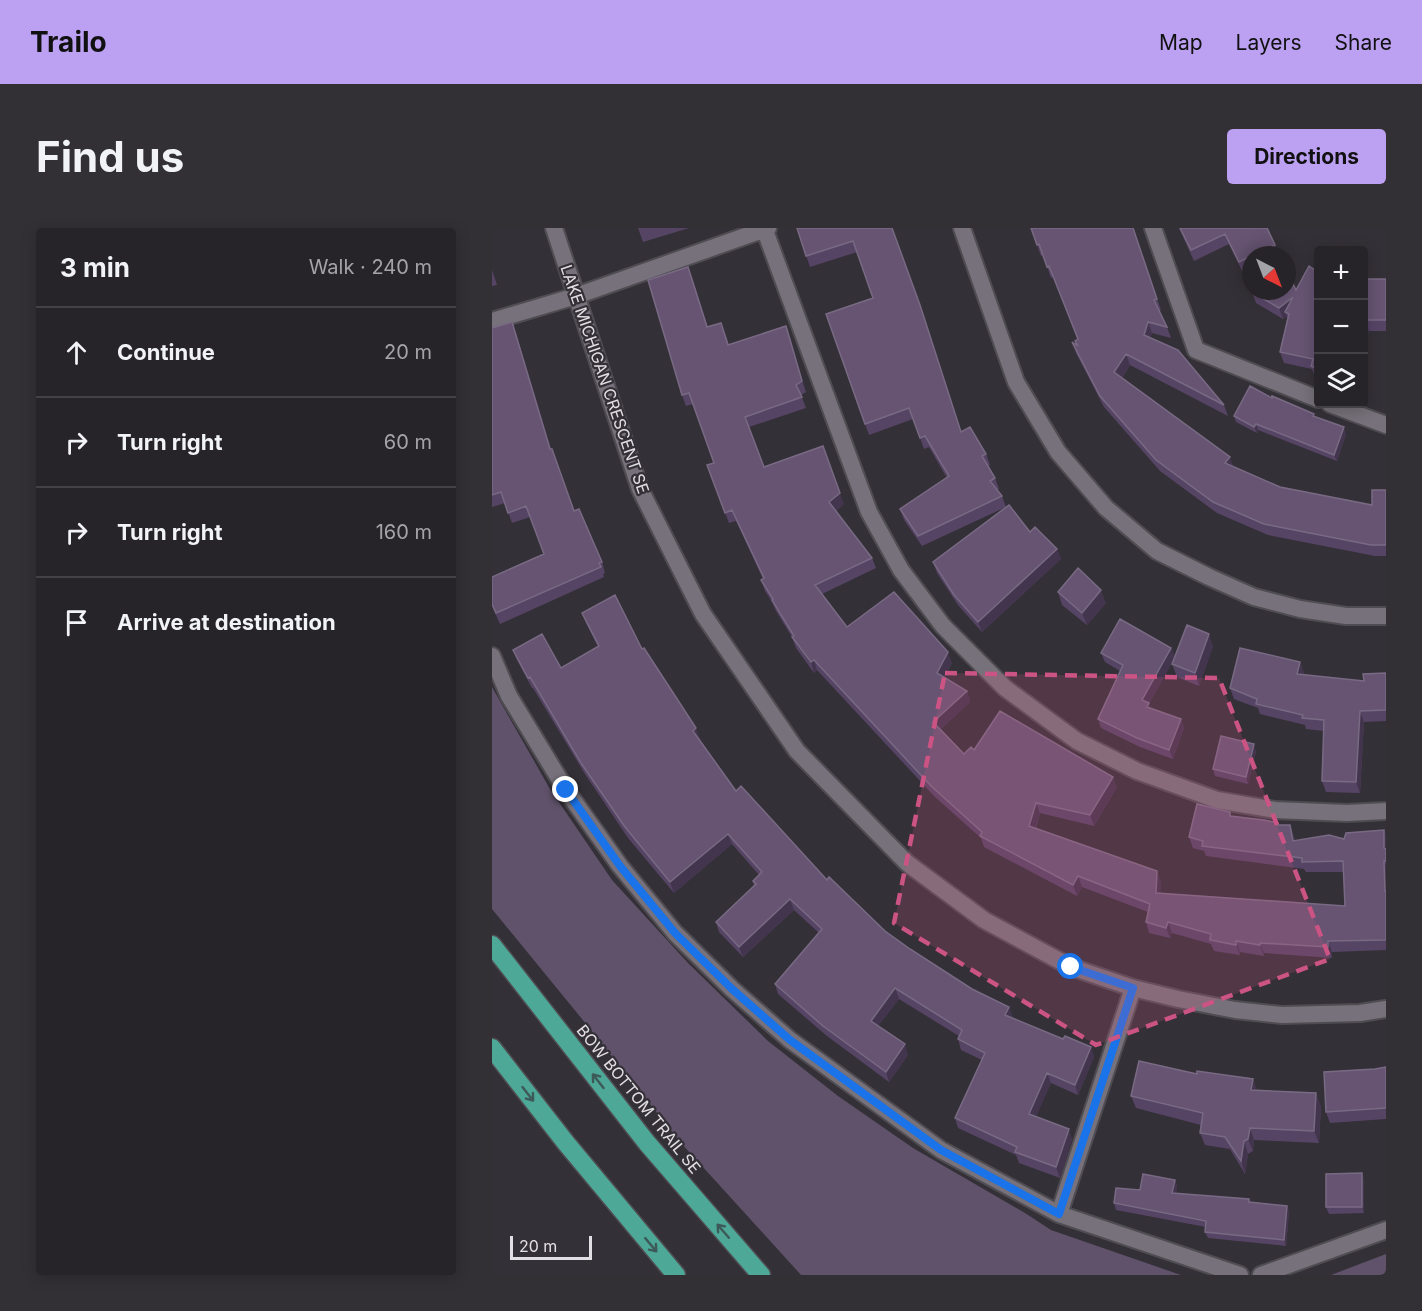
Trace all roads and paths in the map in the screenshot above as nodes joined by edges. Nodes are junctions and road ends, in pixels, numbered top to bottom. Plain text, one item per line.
1 (554, 228) edge
2 (765, 228) edge
3 (962, 228) edge
4 (1153, 228) edge
5 (576, 296) junction
6 (492, 321) edge
7 (1314, 397) edge
8 (1341, 408) edge
9 (1386, 425) edge
10 (1386, 616) edge
11 (492, 656) edge
12 (1386, 811) edge
13 (492, 945) edge
14 (1133, 988) junction
15 (1386, 1009) edge
16 (492, 1048) edge
17 (1059, 1214) junction
18 (1386, 1230) edge
19 (676, 1275) edge
20 (761, 1275) edge
21 (1240, 1275) edge
22 (1261, 1275) edge

1 - 5 street, LAKE MICHIGAN CRESCENT SE
2 - 5 street
2 - 12 street
3 - 10 street
4 - 7 street
5 - 6 street
5 - 14 street, LAKE MICHIGAN CRESCENT SE
8 - 9 street
11 - 17 street
20 -> 13 highway, BOW BOTTOM TRAIL SE
14 - 15 street, LAKE MICHIGAN CRESCENT SE
14 - 17 street
16 -> 19 highway
17 - 21 street
18 - 22 street

